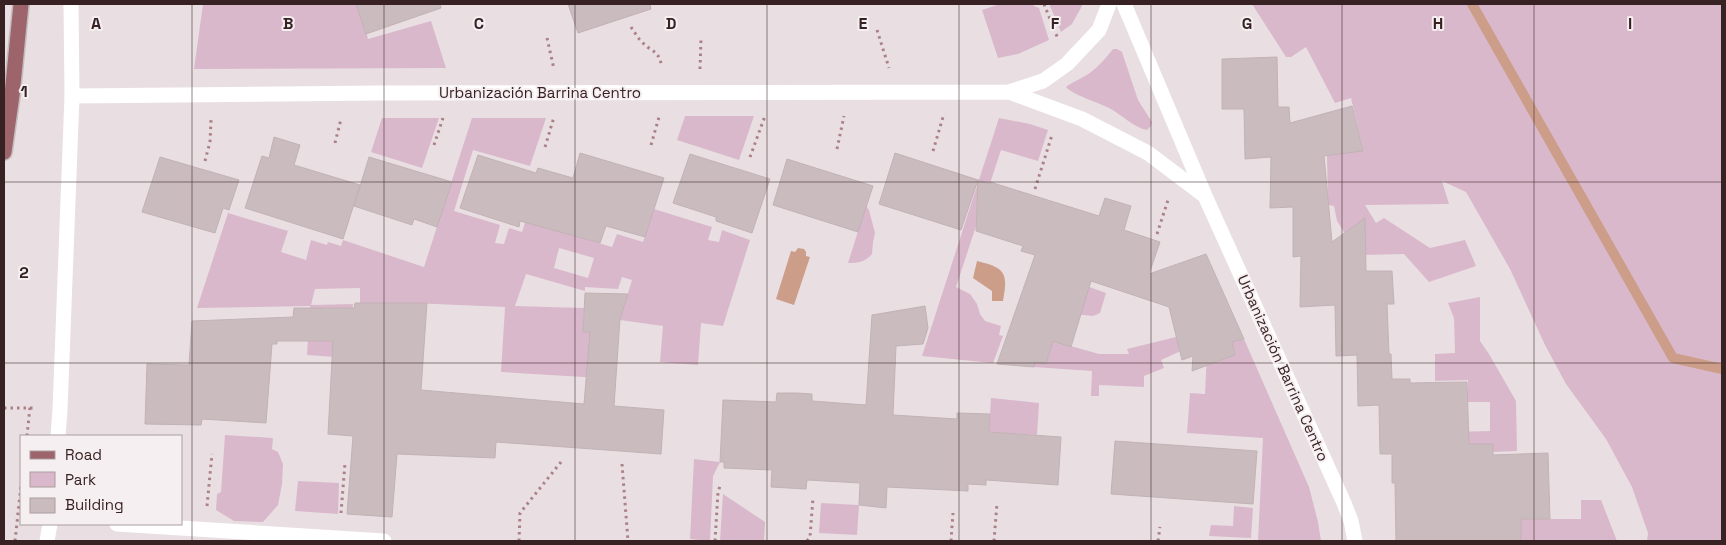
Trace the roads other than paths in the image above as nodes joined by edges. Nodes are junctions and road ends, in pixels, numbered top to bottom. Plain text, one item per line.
1 (21, 4) edge
2 (71, 4) edge
3 (1109, 4) edge
4 (1124, 4) edge
5 (1009, 92) junction
6 (72, 96) junction
7 (4, 152) edge
8 (1205, 196) junction
9 (58, 435) edge
10 (50, 525) edge
11 (135, 525) edge
12 (47, 541) edge
13 (384, 541) edge
14 (1355, 541) edge

1 - 7 main road
2 - 6 street
3 - 5 street, Urbanización Barrina Centro
4 - 8 street, Urbanización Barrina Centro
5 - 6 street, Urbanización Barrina Centro
5 - 8 street, Urbanización Barrina Centro
6 - 9 street
8 - 14 street, Urbanización Barrina Centro
10 - 12 street
11 - 13 street

